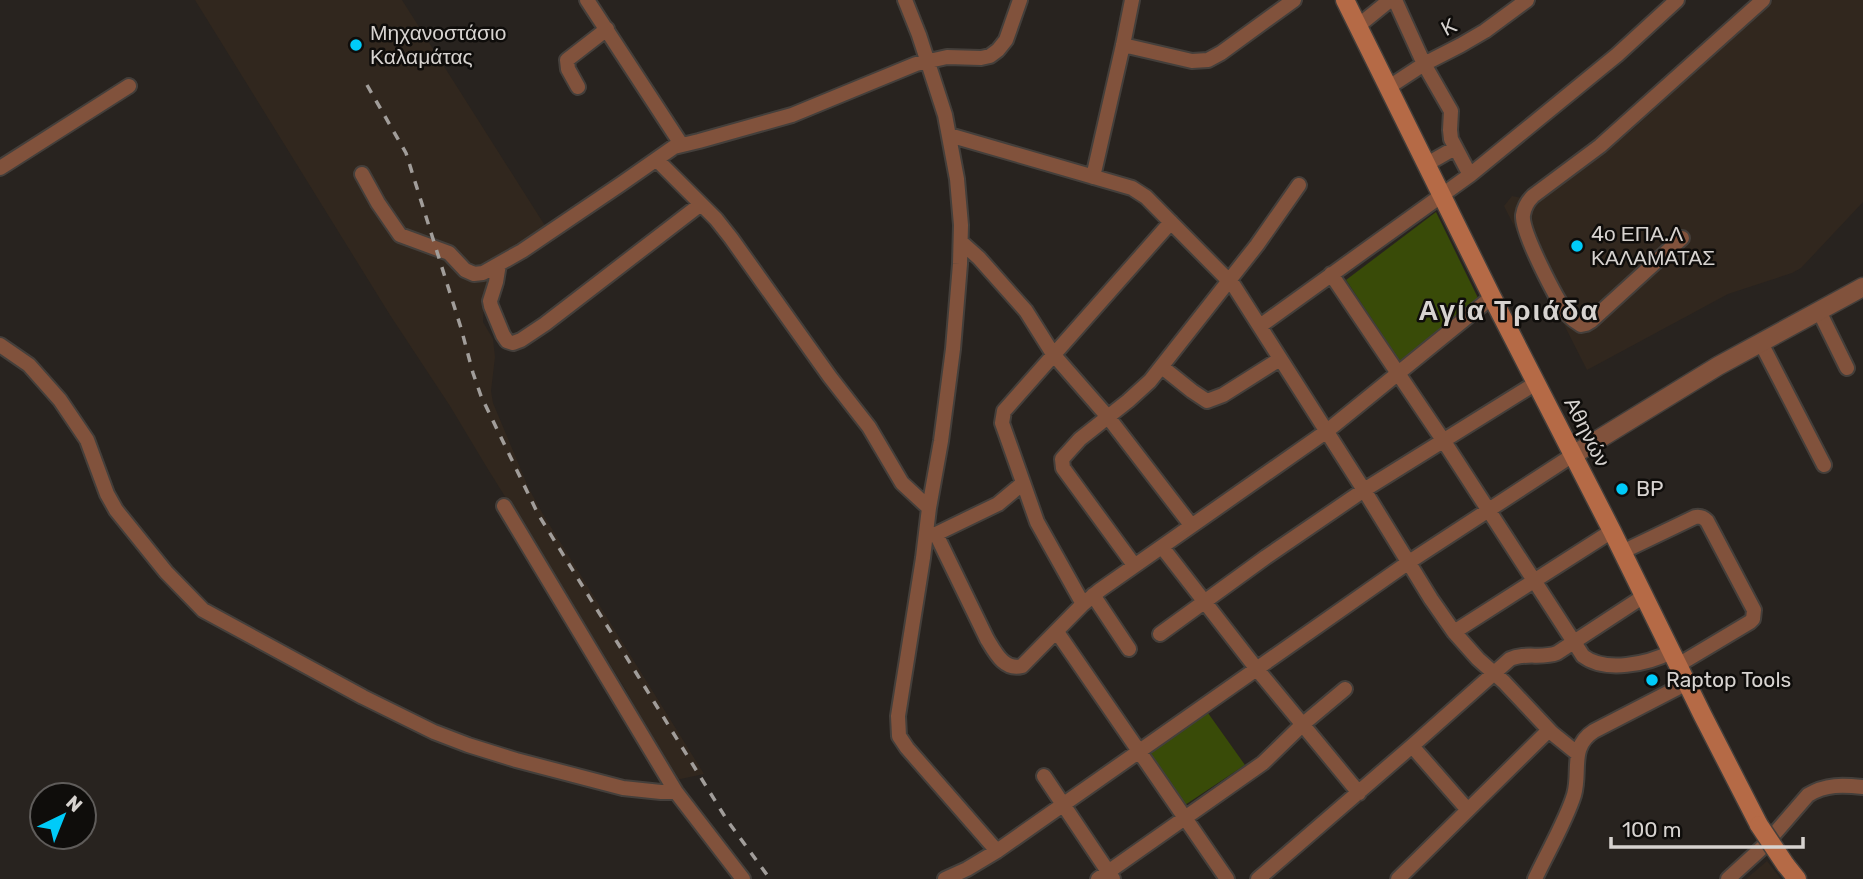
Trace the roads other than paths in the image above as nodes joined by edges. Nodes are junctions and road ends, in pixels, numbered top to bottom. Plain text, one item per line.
1 (587, 0) edge
2 (905, 0) edge
3 (1020, 0) edge
4 (1132, 0) edge
5 (1294, 0) edge
6 (1345, 0) edge
7 (1390, 0) edge
8 (1395, 0) edge
9 (1527, 0) edge
10 (1676, 0) edge
11 (1763, 0) edge
12 (1358, 26) junction
13 (607, 29) junction
14 (1124, 46) junction
15 (928, 61) junction
16 (1424, 64) junction
17 (130, 86) dead end
18 (578, 87) dead end
19 (1389, 87) junction
20 (949, 135) junction
21 (681, 144) junction
22 (1455, 148) junction
23 (657, 160) junction
24 (1427, 164) junction
25 (0, 169) edge
26 (362, 174) dead end
27 (1470, 175) junction
28 (1093, 177) junction
29 (1299, 186) dead end
30 (1441, 194) junction
31 (701, 204) junction
32 (1171, 222) junction
33 (1682, 238) dead end
34 (961, 242) junction
35 (499, 264) junction
36 (1331, 274) junction
37 (1230, 281) junction
38 (1863, 287) edge
39 (1492, 298) junction
40 (1819, 311) junction
41 (1260, 326) junction
42 (1760, 343) junction
43 (0, 345) edge
44 (1053, 354) junction
45 (1280, 359) junction
46 (1162, 367) junction
47 (1847, 368) dead end
48 (1399, 374) junction
49 (1536, 383) junction
50 (1108, 417) junction
51 (1327, 431) junction
52 (1443, 440) junction
53 (1573, 455) junction
54 (1824, 465) dead end
55 (1022, 484) junction
56 (1364, 490) junction
57 (504, 506) dead end
58 (929, 508) junction
59 (1489, 510) junction
60 (1191, 525) junction
61 (1612, 531) junction
62 (931, 534) junction
63 (1161, 547) junction
64 (1622, 552) junction
65 (1409, 562) junction
66 (1134, 565) junction
67 (1535, 580) junction
68 (1644, 596) junction
69 (1088, 600) junction
70 (1205, 601) junction
71 (1057, 632) junction
72 (1454, 632) junction
73 (1160, 634) dead end
74 (1573, 643) junction
75 (1129, 649) dead end
76 (1674, 659) junction
77 (1256, 668) junction
78 (1493, 673) junction
79 (1687, 683) junction
80 (1345, 689) dead end
81 (1302, 725) junction
82 (1549, 730) junction
83 (1412, 747) junction
84 (1139, 751) junction
85 (1578, 754) junction
86 (1044, 776) dead end
87 (1863, 787) edge
88 (676, 792) junction
89 (1359, 793) junction
90 (1063, 803) junction
91 (1467, 809) junction
92 (1185, 817) junction
93 (997, 850) junction
94 (1106, 877) edge
95 (743, 879) edge
96 (945, 879) edge
97 (1227, 879) edge
98 (1258, 879) edge
99 (1398, 879) edge
100 (1535, 879) edge
101 (1728, 879) edge
102 (1797, 879) edge

1 - 13 street
2 - 15 street
3 - 15 street
4 - 14 street
5 - 14 street
6 - 12 main road, Αθηνών
7 - 12 street
8 - 16 street
9 - 16 street, Κ
10 - 27 street
11 - 33 street
12 - 19 main road, Αθηνών
13 - 18 street
13 - 21 street
14 - 28 street
15 - 20 street
15 - 21 street
16 - 19 street, Κ
16 - 22 street
17 - 25 street
19 - 24 main road, Αθηνών
20 - 28 street
20 - 34 street
21 - 23 street
22 - 24 street
22 - 27 street
23 - 31 street
23 - 35 street
24 - 30 main road, Αθηνών
26 - 35 street
27 - 30 street
28 - 32 street
29 - 37 street
30 - 36 street
30 - 39 main road, Αθηνών
31 - 35 street
31 - 58 street
32 - 37 street
32 - 44 street
34 - 44 street
34 - 58 street
36 - 41 street
36 - 48 street
37 - 41 street
37 - 46 street
38 - 40 street
39 - 48 street
39 - 49 main road, Αθηνών
40 - 42 street
40 - 47 street
41 - 45 street
42 - 53 street
42 - 54 street
43 - 88 street
44 - 50 street
44 - 55 street
45 - 46 street
45 - 51 street
46 - 50 street
48 - 51 street
48 - 52 street
49 - 52 street
49 - 53 main road, Αθηνών
50 - 60 street
50 - 66 street
51 - 56 street
51 - 60 street
52 - 56 street
52 - 59 street
53 - 59 street
53 - 61 main road, Αθηνών
55 - 62 street
55 - 69 street
56 - 65 street
56 - 70 street
57 - 88 street
58 - 62 street
59 - 65 street
59 - 67 street
60 - 63 street
61 - 64 main road, Αθηνών
61 - 67 street
62 - 71 street
62 - 93 street
63 - 66 street
63 - 70 street
64 - 68 main road, Αθηνών
64 - 76 street
65 - 72 street
65 - 77 street
66 - 69 street
67 - 72 street
67 - 74 street
68 - 74 street
68 - 76 main road, Αθηνών
69 - 71 street
69 - 75 street
70 - 73 street
70 - 77 street
71 - 84 street
72 - 78 street
74 - 76 street
74 - 78 street
76 - 79 main road, Αθηνών
77 - 81 street
77 - 84 street
78 - 82 street
78 - 83 street
79 - 85 street
79 - 102 main road, Αθηνών, bridge
80 - 81 street
81 - 89 street
81 - 92 street
82 - 85 street
82 - 91 street
83 - 89 street
83 - 91 street
84 - 90 street
84 - 92 street
85 - 100 street
86 - 90 street
87 - 101 street
88 - 95 street
89 - 98 street
90 - 93 street
90 - 94 street
91 - 99 street
92 - 94 street
92 - 97 street
93 - 96 street

